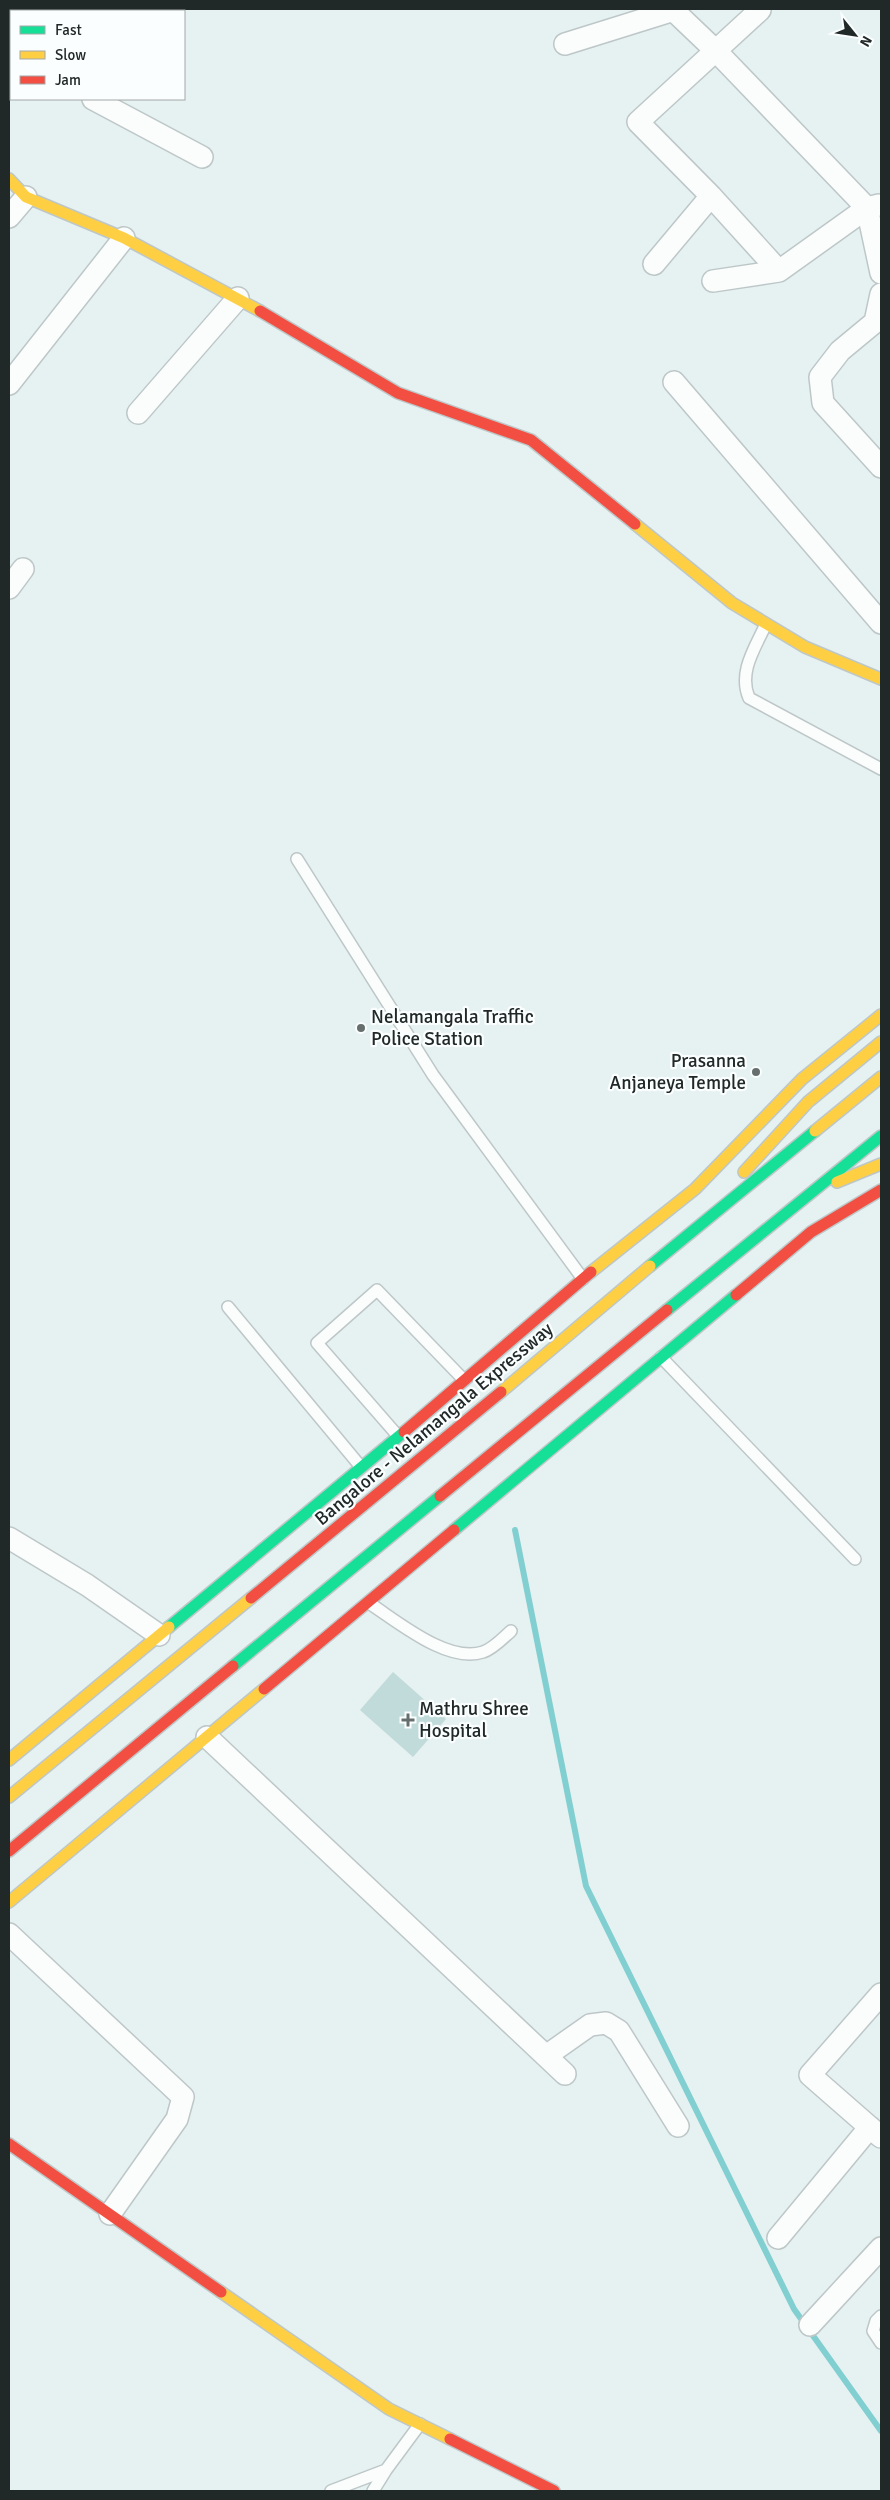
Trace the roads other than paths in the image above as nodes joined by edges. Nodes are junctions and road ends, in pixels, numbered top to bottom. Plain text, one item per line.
1 (673, 10) edge
2 (760, 10) edge
3 (566, 44) dead end
4 (716, 51) junction
5 (96, 100) edge
6 (202, 156) dead end
7 (9, 180) edge
8 (711, 196) junction
9 (26, 198) junction
10 (874, 206) edge
11 (9, 216) edge
12 (124, 238) junction
13 (654, 264) dead end
14 (778, 271) junction
15 (881, 273) edge
16 (713, 281) dead end
17 (881, 294) edge
18 (238, 298) junction
19 (674, 382) dead end
20 (9, 384) edge
21 (138, 413) dead end
22 (881, 467) edge
23 (23, 569) dead end
24 (9, 588) edge
25 (881, 623) edge
26 (766, 624) junction
27 (881, 679) edge
28 (881, 769) edge
29 (297, 859) dead end
30 (881, 1015) edge
31 (881, 1042) edge
32 (881, 1077) edge
33 (881, 1136) edge
34 (881, 1164) edge
35 (881, 1190) edge
36 (808, 1195) junction
37 (705, 1220) junction
38 (583, 1279) junction
39 (228, 1307) dead end
40 (662, 1357) junction
41 (464, 1380) junction
42 (398, 1436) junction
43 (362, 1467) junction
44 (9, 1538) edge
45 (855, 1559) dead end
46 (369, 1602) junction
47 (511, 1631) dead end
48 (159, 1635) junction
49 (207, 1737) junction
50 (10, 1757) edge
51 (9, 1797) edge
52 (9, 1852) edge
53 (9, 1902) edge
54 (9, 1934) edge
55 (881, 1994) edge
56 (546, 2056) junction
57 (565, 2074) dead end
58 (678, 2126) dead end
59 (876, 2132) edge
60 (9, 2144) edge
61 (110, 2214) junction
62 (778, 2238) dead end
63 (881, 2248) edge
64 (881, 2316) edge
65 (810, 2325) dead end
66 (881, 2343) edge
67 (420, 2424) junction
68 (386, 2470) junction
69 (330, 2491) edge
70 (373, 2491) edge
71 (554, 2491) edge

1 - 3 street
1 - 4 street
2 - 4 street
4 - 8 street
4 - 10 street
5 - 6 street
7 - 9 main road
8 - 13 street
8 - 14 street
9 - 11 street
9 - 12 main road
10 - 14 street
10 - 15 street
12 - 18 main road
12 - 20 street
14 - 16 street
17 - 22 street
18 - 21 street
18 - 26 main road
19 - 25 street
23 - 24 street
26 - 27 main road
26 - 28 lane
29 - 38 lane
30 - 38 main road
31 - 37 main road
32 - 37 main road, Bangalore - Nelamangala Expressway
33 - 36 main road
34 - 36 main road
35 - 40 main road
36 - 52 main road
37 - 51 main road, Bangalore - Nelamangala Expressway
38 - 41 main road
39 - 43 lane
40 - 45 lane
40 - 46 main road
41 - 42 main road
41 - 42 lane
42 - 43 main road
43 - 48 main road
44 - 48 street
46 - 47 lane
46 - 49 main road
48 - 50 main road
49 - 53 main road
49 - 56 street
54 - 61 street
55 - 59 street
56 - 57 street
56 - 58 street
59 - 62 street
60 - 61 main road
61 - 67 main road
63 - 65 street
64 - 66 lane
67 - 68 lane
67 - 71 main road
68 - 69 lane
68 - 70 lane

